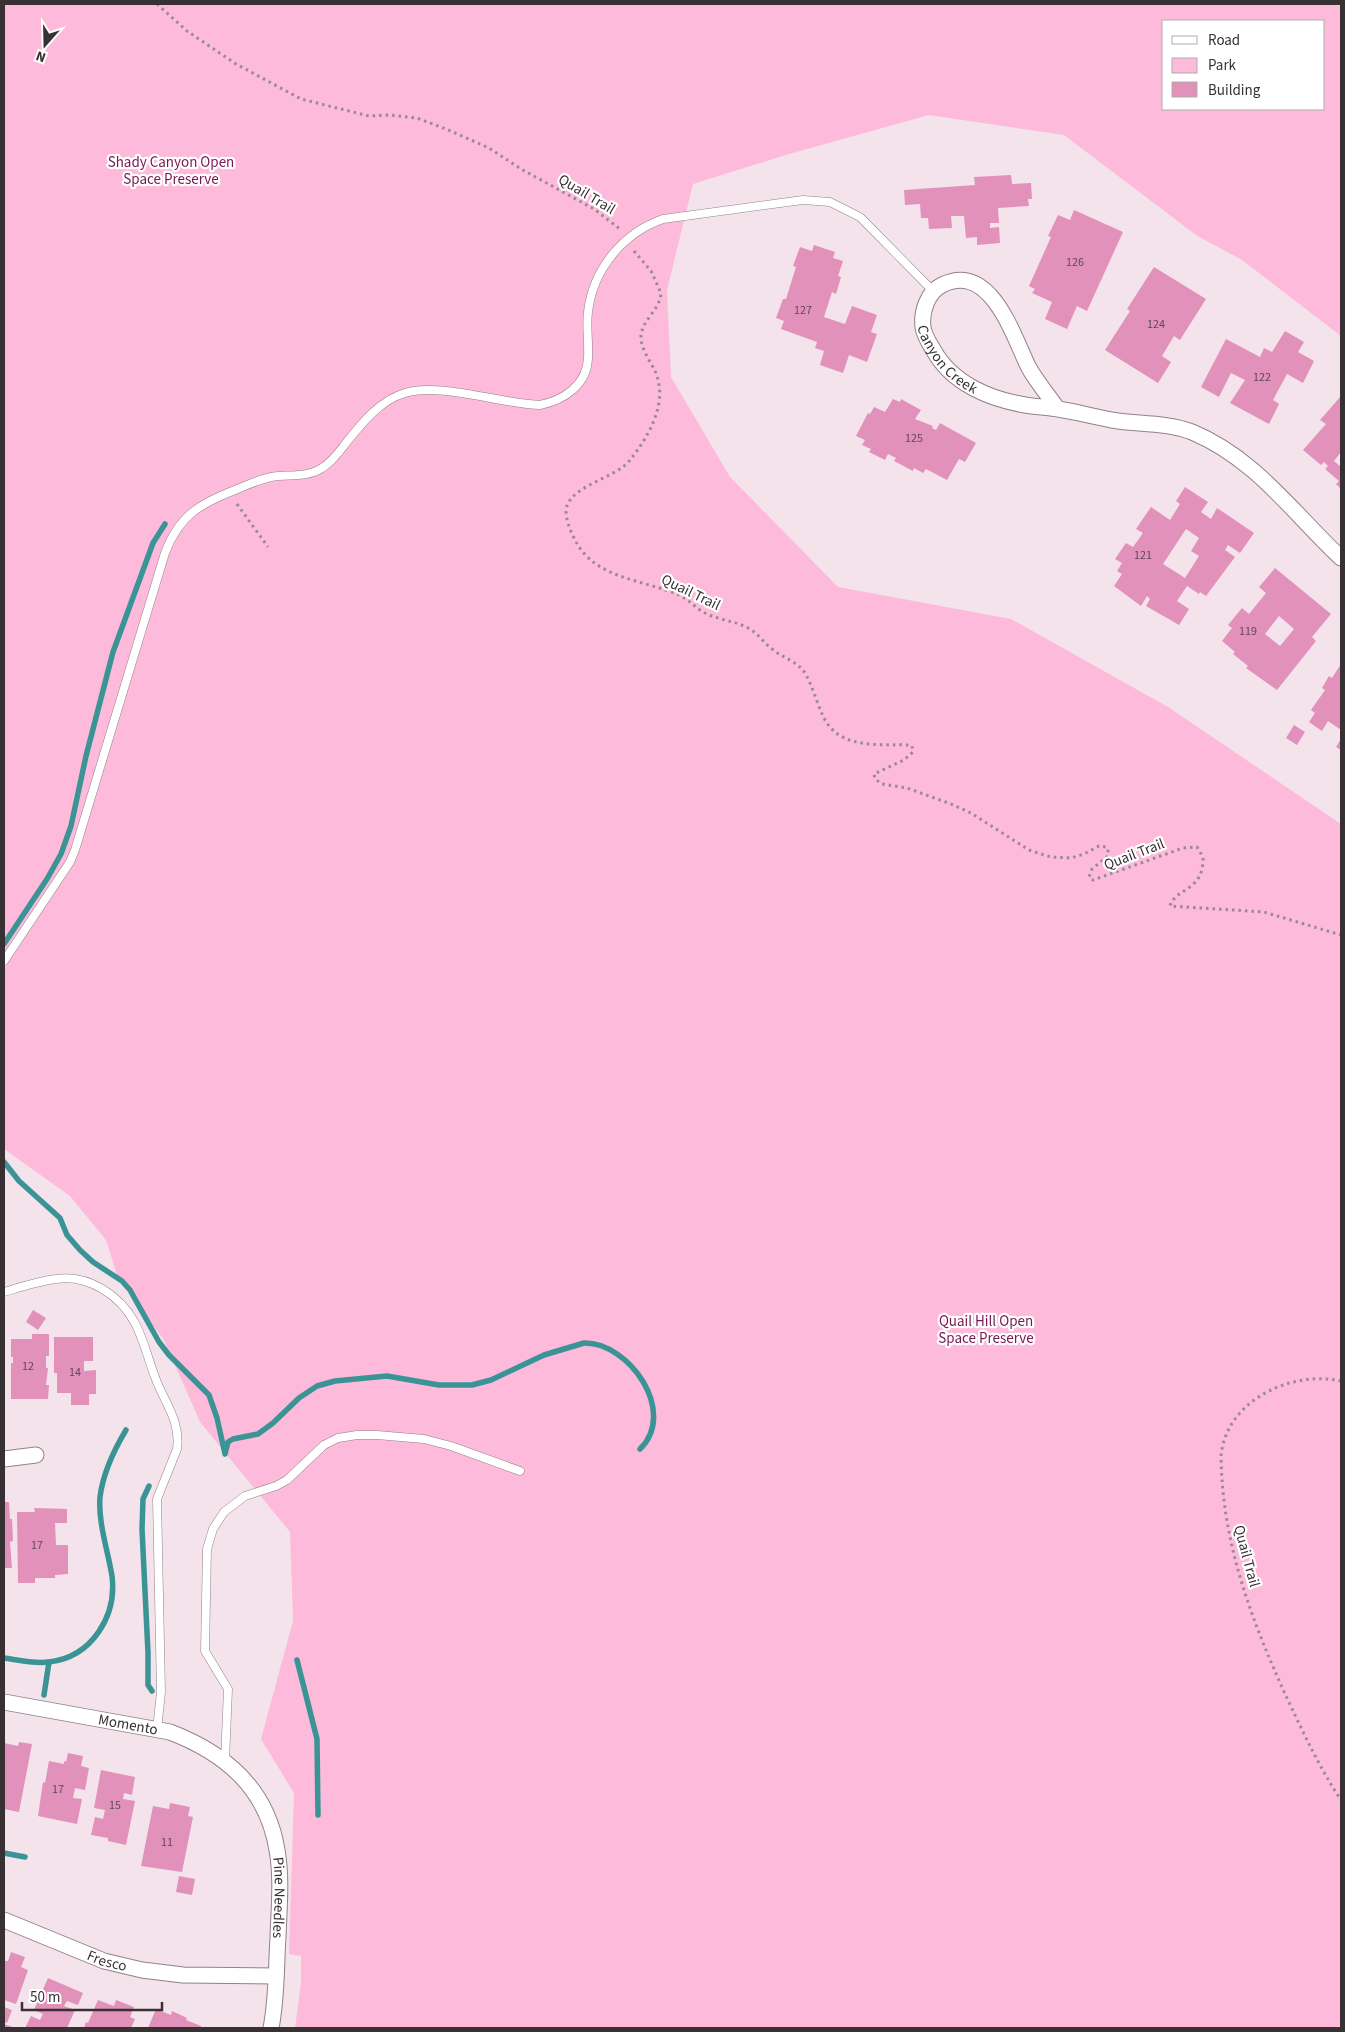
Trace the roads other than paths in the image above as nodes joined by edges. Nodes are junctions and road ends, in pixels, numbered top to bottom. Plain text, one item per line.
1 (933, 291) junction
2 (1057, 408) junction
3 (1341, 558) edge
4 (4, 961) edge
5 (4, 1292) edge
6 (36, 1455) dead end
7 (4, 1459) edge
8 (520, 1470) dead end
9 (4, 1702) edge
10 (157, 1730) junction
11 (225, 1761) junction
12 (241, 1775) joint
13 (4, 1920) edge
14 (276, 1976) junction
15 (271, 2028) edge

1 - 2 street
1 - 2 street, Canyon Creek
1 - 4 lane
2 - 3 street, Canyon Creek
5 - 10 lane
6 - 7 street
8 - 11 lane
9 - 10 street, Momento
10 - 11 street, Momento
11 - 12 street, Momento
12 - 14 street, Pine Needles
13 - 14 street, Fresco
14 - 15 street, Pine Needles

